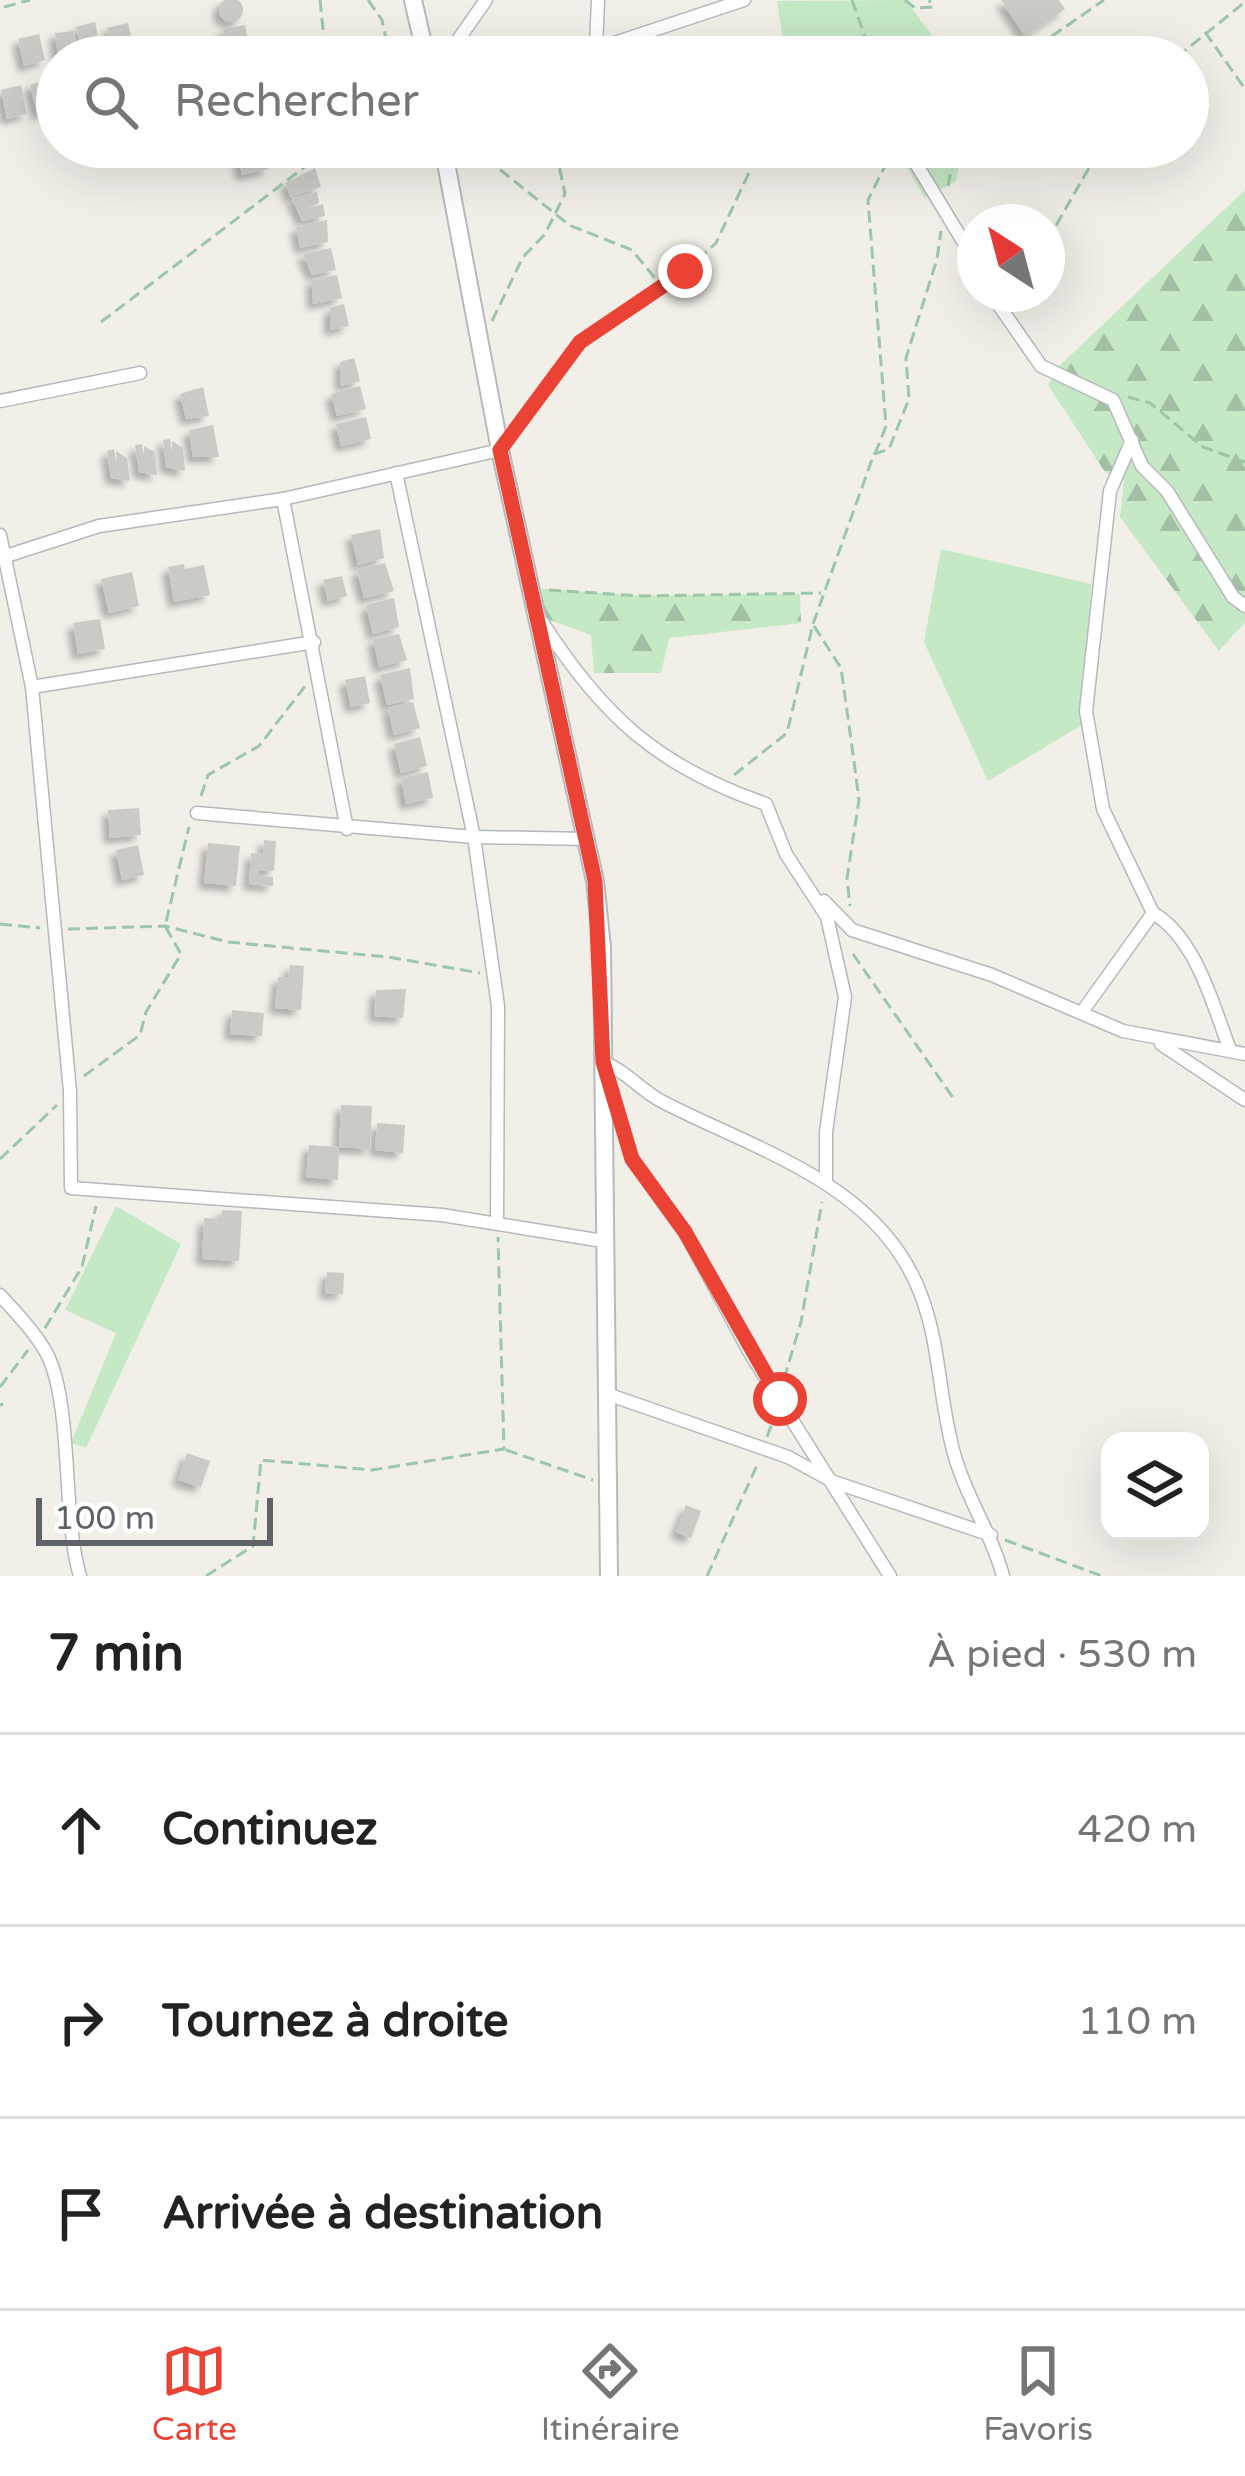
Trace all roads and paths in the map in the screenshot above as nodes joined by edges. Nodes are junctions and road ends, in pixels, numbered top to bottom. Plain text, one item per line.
1 (30, 0) edge
2 (320, 0) edge
3 (368, 0) edge
4 (413, 0) edge
5 (486, 0) edge
6 (598, 0) edge
7 (743, 0) edge
8 (852, 0) edge
9 (905, 0) edge
10 (929, 0) edge
11 (1104, 0) edge
12 (1245, 2) edge
13 (4, 7) dead end
14 (1205, 32) junction
15 (324, 36) edge
16 (385, 36) edge
17 (421, 36) edge
18 (461, 36) edge
19 (596, 36) edge
20 (630, 36) edge
21 (865, 36) edge
22 (1052, 36) edge
23 (1201, 36) edge
24 (1208, 36) edge
25 (1209, 38) edge
26 (1245, 89) edge
27 (303, 168) edge
28 (447, 168) edge
29 (498, 168) edge
30 (560, 168) edge
31 (751, 168) edge
32 (884, 168) edge
33 (918, 168) edge
34 (952, 168) edge
35 (1089, 168) edge
36 (1065, 210) edge
37 (943, 214) junction
38 (555, 215) junction
39 (957, 235) edge
40 (660, 285) junction
41 (1004, 312) edge
42 (101, 322) dead end
43 (480, 345) junction
44 (140, 373) dead end
45 (1128, 397) dead end
46 (0, 401) edge
47 (1132, 440) junction
48 (500, 450) junction
49 (874, 454) junction
50 (1245, 462) edge
51 (396, 473) junction
52 (283, 499) junction
53 (0, 535) edge
54 (1, 558) edge
55 (532, 588) junction
56 (823, 593) junction
57 (1245, 606) edge
58 (538, 616) junction
59 (813, 624) junction
60 (314, 642) junction
61 (316, 676) junction
62 (32, 687) junction
63 (731, 778) dead end
64 (196, 813) junction
65 (346, 829) junction
66 (474, 837) junction
67 (587, 839) junction
68 (802, 879) junction
69 (1153, 914) junction
70 (0, 924) edge
71 (164, 926) junction
72 (55, 930) junction
73 (852, 930) junction
74 (853, 954) junction
75 (494, 976) junction
76 (845, 997) junction
77 (1082, 1012) junction
78 (1155, 1040) junction
79 (1230, 1050) junction
80 (1245, 1054) edge
81 (603, 1062) junction
82 (70, 1091) junction
83 (954, 1100) dead end
84 (1245, 1100) edge
85 (0, 1159) edge
86 (826, 1183) junction
87 (96, 1192) junction
88 (497, 1223) junction
89 (603, 1241) junction
90 (0, 1295) edge
91 (37, 1338) junction
92 (0, 1387) edge
93 (608, 1394) junction
94 (504, 1449) junction
95 (833, 1482) junction
96 (608, 1486) junction
97 (992, 1536) junction
98 (80, 1576) edge
99 (206, 1576) edge
100 (609, 1576) edge
101 (890, 1576) edge
102 (1003, 1576) edge
103 (1102, 1576) edge

1 - 13 path
2 - 15 path
3 - 16 path
4 - 17 street
5 - 18 street
6 - 19 street
7 - 20 street
8 - 21 path
9 - 10 path
11 - 22 path
12 - 14 path
14 - 23 path
14 - 24 path
25 - 26 path
27 - 42 path
28 - 43 street
29 - 38 path
30 - 38 path
31 - 40 path
32 - 49 path
33 - 37 street
34 - 37 path
35 - 36 path
37 - 39 street
37 - 49 path
38 - 40 path
38 - 43 path
40 - 48 path
41 - 47 street
43 - 48 street
44 - 46 street
45 - 50 path
47 - 57 street
47 - 69 street
48 - 51 street
48 - 55 street
49 - 56 path
51 - 52 street
51 - 66 street
52 - 54 street
52 - 60 street
53 - 54 street
54 - 62 street
55 - 56 path
55 - 58 street
56 - 59 path
58 - 67 street
58 - 68 street
59 - 63 path
59 - 73 path
60 - 61 street
60 - 62 street
61 - 64 path
61 - 65 street
62 - 72 street
64 - 65 street
64 - 71 path
65 - 66 street
66 - 67 street
66 - 75 street
67 - 81 street
68 - 73 street
68 - 76 street
69 - 77 street
69 - 79 street
70 - 72 path
71 - 72 path
71 - 75 path
71 - 82 path
72 - 82 street
73 - 74 path
73 - 77 street
74 - 76 path
74 - 83 path
75 - 88 street
76 - 86 street
77 - 78 street
78 - 79 street
78 - 84 street
79 - 80 street
81 - 86 street
81 - 89 street
81 - 95 street
82 - 85 path
82 - 87 street
86 - 97 street
87 - 88 street
87 - 91 path
88 - 89 street
88 - 94 path
89 - 93 street
90 - 91 street
91 - 92 path
91 - 98 street
93 - 95 street
93 - 96 street
94 - 96 path
94 - 99 path
95 - 97 street
95 - 101 street
96 - 100 street
97 - 102 street
97 - 103 path

